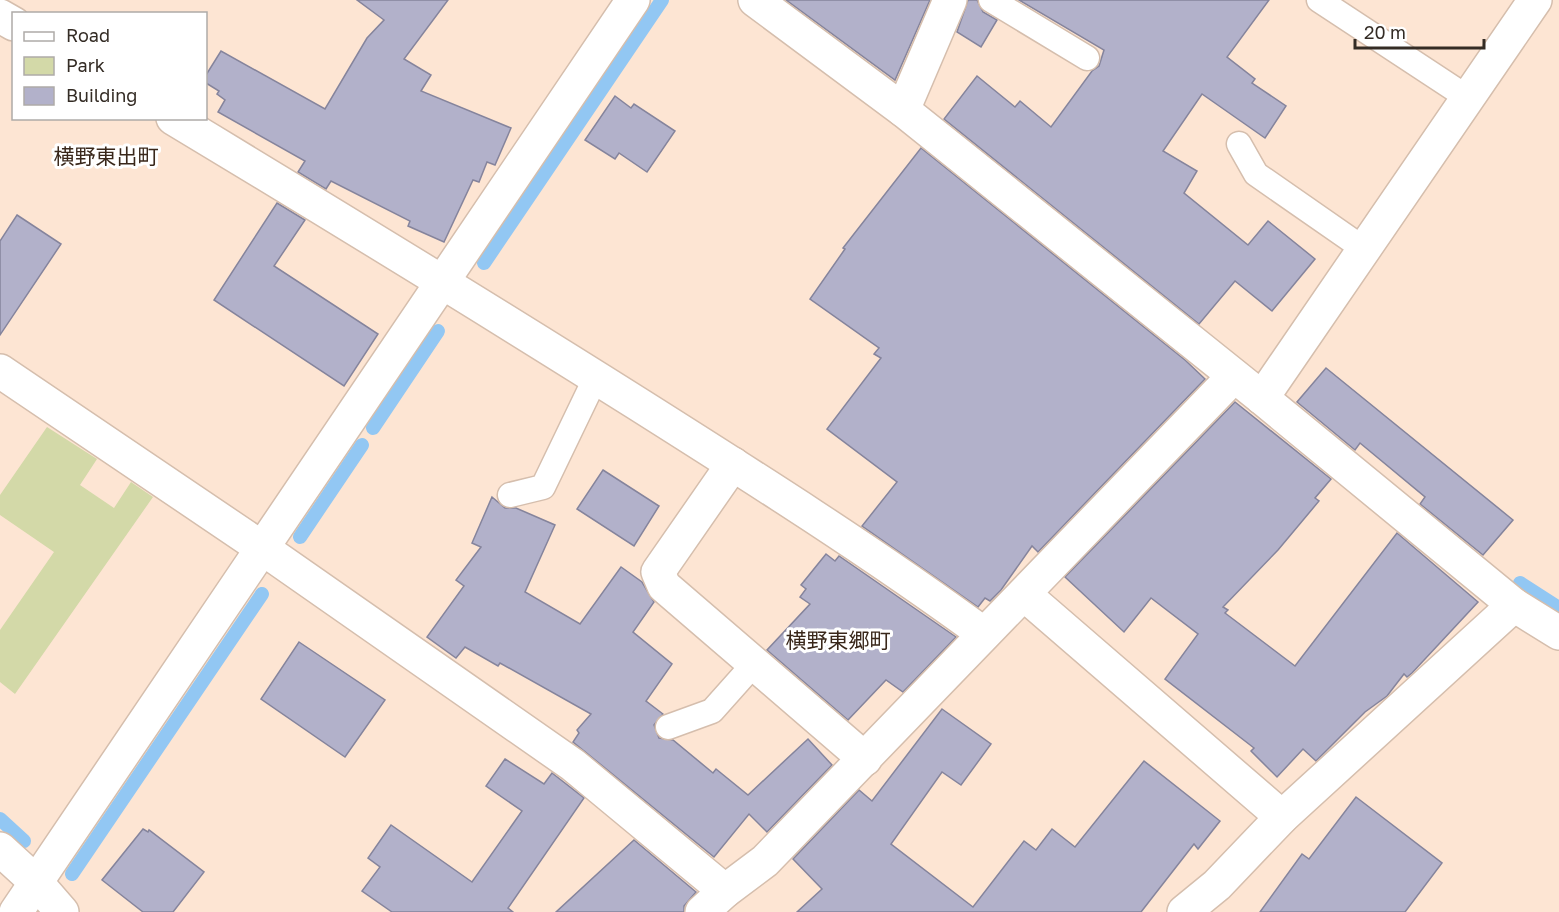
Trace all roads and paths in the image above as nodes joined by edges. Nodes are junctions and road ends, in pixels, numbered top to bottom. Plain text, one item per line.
1 (633, 0) edge
2 (755, 0) edge
3 (950, 0) edge
4 (991, 0) edge
5 (1319, 0) edge
6 (1535, 0) edge
7 (1087, 58) dead end
8 (1468, 98) junction
9 (903, 110) junction
10 (176, 120) edge
11 (1239, 144) dead end
12 (1364, 249) junction
13 (444, 281) junction
14 (0, 371) edge
15 (1234, 376) junction
16 (596, 377) junction
17 (1262, 398) junction
18 (733, 464) junction
19 (510, 495) dead end
20 (262, 548) junction
21 (1024, 594) junction
22 (1514, 605) junction
23 (1559, 633) edge
24 (984, 634) junction
25 (753, 665) junction
26 (668, 727) dead end
27 (865, 759) junction
28 (1282, 817) junction
29 (0, 849) edge
30 (36, 882) junction
31 (714, 901) edge
32 (16, 912) edge
33 (62, 912) edge
34 (1184, 912) edge

1 - 13 street
2 - 9 street
3 - 9 street
4 - 7 lane
5 - 8 lane
6 - 8 street
8 - 12 street
9 - 15 street
10 - 13 street
11 - 12 lane
12 - 17 street
13 - 16 street
13 - 20 street
14 - 20 street
15 - 17 street
15 - 21 street
16 - 18 street
16 - 19 lane
17 - 22 street
18 - 24 street
18 - 25 street
20 - 30 street
20 - 31 street
21 - 24 street
21 - 28 street
22 - 23 street
22 - 28 street
24 - 27 street
25 - 26 lane
25 - 27 street
27 - 31 street
28 - 34 street
29 - 30 street
30 - 32 street
30 - 33 street

